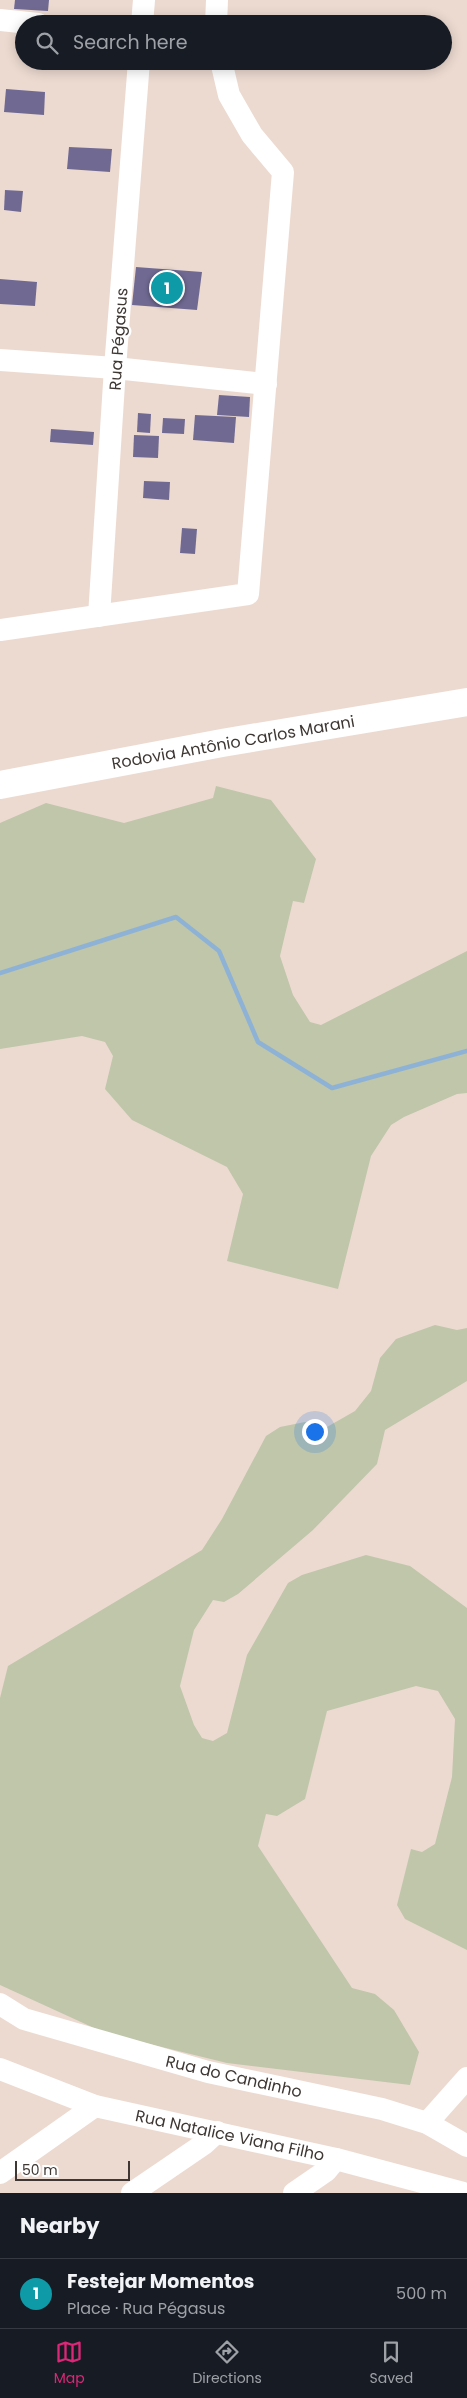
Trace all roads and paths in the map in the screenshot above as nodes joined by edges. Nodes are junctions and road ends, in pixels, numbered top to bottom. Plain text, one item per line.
1 (144, 0) edge
2 (217, 0) edge
3 (143, 15) edge
4 (216, 15) edge
5 (0, 20) edge
6 (15, 22) edge
7 (138, 70) edge
8 (223, 70) edge
9 (0, 360) edge
10 (115, 368) junction
11 (266, 384) junction
12 (99, 616) junction
13 (0, 630) edge
14 (467, 702) edge
15 (0, 785) edge
16 (0, 2004) edge
17 (0, 2069) edge
18 (467, 2078) edge
19 (95, 2106) junction
20 (427, 2123) junction
21 (217, 2132) junction
22 (467, 2146) edge
23 (336, 2158) junction
24 (0, 2173) edge
25 (457, 2192) edge
26 (132, 2193) edge
27 (294, 2193) edge

1 - 3 street
2 - 4 street
5 - 6 street
7 - 10 street, Rua Pégasus
8 - 11 street
9 - 10 street
10 - 11 street
10 - 12 street, Rua Pégasus
11 - 12 street
12 - 13 street
14 - 15 main road, Rodovia Antônio Carlos Marani
16 - 20 street, Rua do Candinho
17 - 19 street, Rua Natalice Viana Filho
18 - 20 street
19 - 21 street, Rua Natalice Viana Filho
19 - 24 street
20 - 22 street, Rua do Candinho
21 - 23 street, Rua Natalice Viana Filho
21 - 26 street
23 - 25 street, Rua Natalice Viana Filho
23 - 27 street

